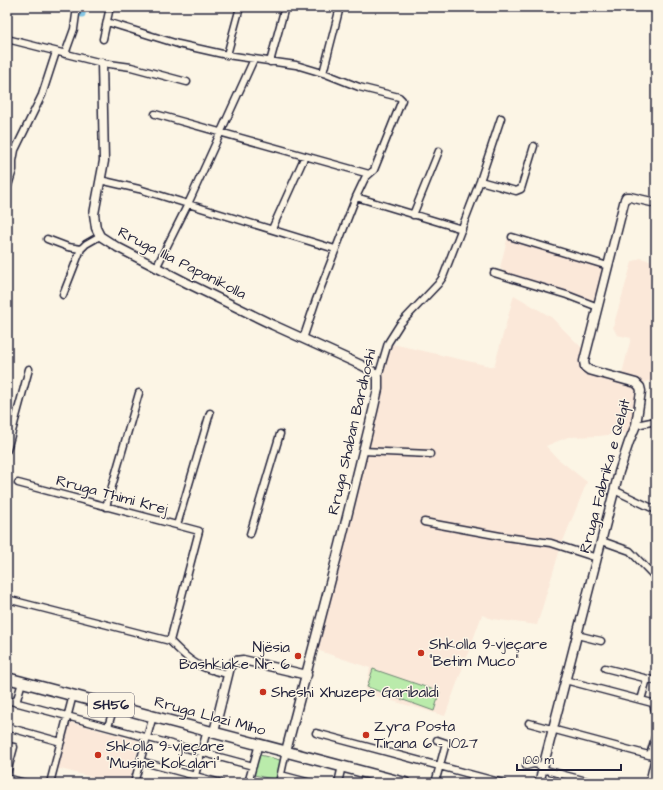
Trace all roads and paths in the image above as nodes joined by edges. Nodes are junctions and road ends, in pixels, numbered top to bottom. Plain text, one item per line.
1 (77, 7) edge
2 (110, 7) edge
3 (240, 7) edge
4 (285, 7) edge
5 (340, 7) edge
6 (107, 22) junction
7 (7, 38) edge
8 (103, 39) dead end
9 (56, 52) junction
10 (65, 54) junction
11 (228, 55) junction
12 (254, 59) junction
13 (270, 62) junction
14 (102, 63) junction
15 (322, 73) junction
16 (187, 82) dead end
17 (155, 114) dead end
18 (501, 118) dead end
19 (221, 132) junction
20 (534, 146) dead end
21 (439, 150) dead end
22 (305, 156) junction
23 (369, 174) junction
24 (100, 180) junction
25 (480, 181) junction
26 (7, 189) edge
27 (356, 197) junction
28 (656, 203) edge
29 (188, 204) junction
30 (414, 215) junction
31 (272, 229) junction
32 (462, 229) junction
33 (100, 236) junction
34 (512, 237) dead end
35 (47, 239) dead end
36 (81, 249) junction
37 (335, 249) junction
38 (608, 266) junction
39 (156, 268) junction
40 (494, 273) dead end
41 (63, 295) dead end
42 (598, 307) junction
43 (303, 339) junction
44 (29, 369) dead end
45 (378, 377) junction
46 (139, 393) dead end
47 (210, 413) dead end
48 (656, 421) edge
49 (636, 425) junction
50 (280, 434) dead end
51 (7, 450) edge
52 (363, 451) junction
53 (430, 454) dead end
54 (18, 483) dead end
55 (614, 490) junction
56 (106, 507) junction
57 (656, 510) edge
58 (424, 522) dead end
59 (177, 525) junction
60 (250, 534) dead end
61 (602, 541) junction
62 (597, 558) junction
63 (656, 578) edge
64 (7, 599) edge
65 (578, 635) junction
66 (170, 641) junction
67 (601, 641) dead end
68 (605, 668) dead end
69 (228, 674) junction
70 (307, 675) junction
71 (7, 678) edge
72 (647, 679) junction
73 (566, 680) junction
74 (656, 681) edge
75 (22, 682) junction
76 (73, 695) junction
77 (7, 700) edge
78 (641, 700) junction
79 (16, 703) junction
80 (655, 704) edge
81 (114, 706) junction
82 (656, 714) edge
83 (153, 716) junction
84 (68, 717) junction
85 (529, 723) dead end
86 (7, 727) edge
87 (108, 727) junction
88 (553, 729) junction
89 (210, 731) junction
90 (316, 733) dead end
91 (656, 734) edge
92 (147, 738) junction
93 (437, 740) dead end
94 (61, 742) junction
95 (259, 744) junction
96 (7, 746) edge
97 (286, 751) junction
98 (201, 752) junction
99 (654, 756) edge
100 (140, 761) junction
101 (253, 766) junction
102 (342, 766) junction
103 (440, 766) junction
104 (526, 766) dead end
105 (543, 768) junction
106 (7, 773) edge
107 (281, 775) junction
108 (195, 776) junction
109 (7, 778) edge
110 (395, 782) edge
111 (25, 783) edge
112 (50, 783) edge
113 (134, 783) edge
114 (193, 783) edge
115 (221, 783) edge
116 (248, 783) edge
117 (279, 783) edge
118 (311, 783) edge
119 (338, 783) edge
120 (405, 783) edge
121 (435, 783) edge
122 (503, 783) edge
123 (539, 783) edge
124 (594, 783) edge
125 (648, 783) edge

1 - 10 street
2 - 6 street
3 - 11 street
4 - 13 street
5 - 15 street
6 - 8 street
6 - 11 street
7 - 9 street
9 - 10 street
9 - 26 street
10 - 14 street
11 - 12 street
12 - 13 street
12 - 19 street
13 - 15 street
14 - 16 street
14 - 24 street, Rruga Ilia Papanikolla
15 - 23 street
17 - 19 street
18 - 25 street, Rruga Shaban Bardhoshi
19 - 22 street
19 - 29 street
20 - 25 street
21 - 30 street
22 - 23 street
22 - 31 street
23 - 27 street
24 - 29 street
24 - 33 street, Rruga Ilia Papanikolla
25 - 32 street, Rruga Shaban Bardhoshi
27 - 30 street
27 - 37 street
28 - 38 street, Rruga Fabrika e Qelqit
29 - 31 street
29 - 39 street
30 - 32 street
31 - 37 street
32 - 45 street, Rruga Shaban Bardhoshi
33 - 36 street
33 - 39 street, Rruga Ilia Papanikolla
34 - 38 street
35 - 36 street
36 - 41 street
37 - 43 street
38 - 42 street, Rruga Fabrika e Qelqit
39 - 43 street, Rruga Ilia Papanikolla
40 - 42 street
42 - 49 street, Rruga Fabrika e Qelqit
43 - 45 street, Rruga Ilia Papanikolla
44 - 51 street
45 - 52 street, Rruga Shaban Bardhoshi
46 - 56 street
47 - 59 street
48 - 49 street
49 - 55 street, Rruga Fabrika e Qelqit
50 - 60 street
52 - 53 street
52 - 70 street, Rruga Shaban Bardhoshi
54 - 56 street, Rruga Thimi Krej
55 - 57 street
55 - 61 street, Rruga Fabrika e Qelqit
56 - 59 street, Rruga Thimi Krej
58 - 62 street
59 - 66 street, Rruga Thimi Krej
61 - 62 street, Rruga Fabrika e Qelqit
61 - 63 street
62 - 65 street, Rruga Fabrika e Qelqit
64 - 66 street
65 - 67 street
65 - 73 street, Rruga Fabrika e Qelqit
66 - 69 street
68 - 72 street
69 - 70 street
69 - 89 street
70 - 97 street, Rruga Shaban Bardhoshi
71 - 75 main road, Rruga Llazi Miho / SH56
72 - 74 street
72 - 78 street
73 - 78 street
73 - 88 street, Rruga Fabrika e Qelqit
75 - 76 main road, Rruga Llazi Miho / SH56
75 - 79 street
76 - 81 main road, Rruga Llazi Miho / SH56
76 - 84 street
77 - 79 street
78 - 80 street
79 - 84 street
80 - 82 street
81 - 83 main road, Rruga Llazi Miho / SH56
81 - 87 street
83 - 89 main road, Rruga Llazi Miho / SH56
83 - 92 street
84 - 87 street
84 - 94 street
85 - 88 street
86 - 94 street
87 - 92 street
88 - 99 street
88 - 105 street, Rruga Fabrika e Qelqit
89 - 95 main road, Rruga Llazi Miho / SH56
89 - 98 street
90 - 103 street
91 - 99 street
92 - 98 street
92 - 100 street
93 - 103 street
94 - 112 street
95 - 97 main road, Rruga Llazi Miho / SH56
95 - 101 street
96 - 106 street
97 - 102 main road, Rruga Llazi Miho / SH56
97 - 107 street
98 - 101 street
98 - 108 street
99 - 125 street
100 - 108 street
100 - 113 street
101 - 116 street
102 - 110 main road, Rruga Llazi Miho / SH56
102 - 119 street
103 - 121 street
103 - 122 street
104 - 105 street
105 - 123 street, Rruga Fabrika e Qelqit
105 - 124 street
107 - 117 street
107 - 118 street
108 - 114 street
108 - 115 street
109 - 111 street
110 - 120 main road, Rruga Llazi Miho / SH56

